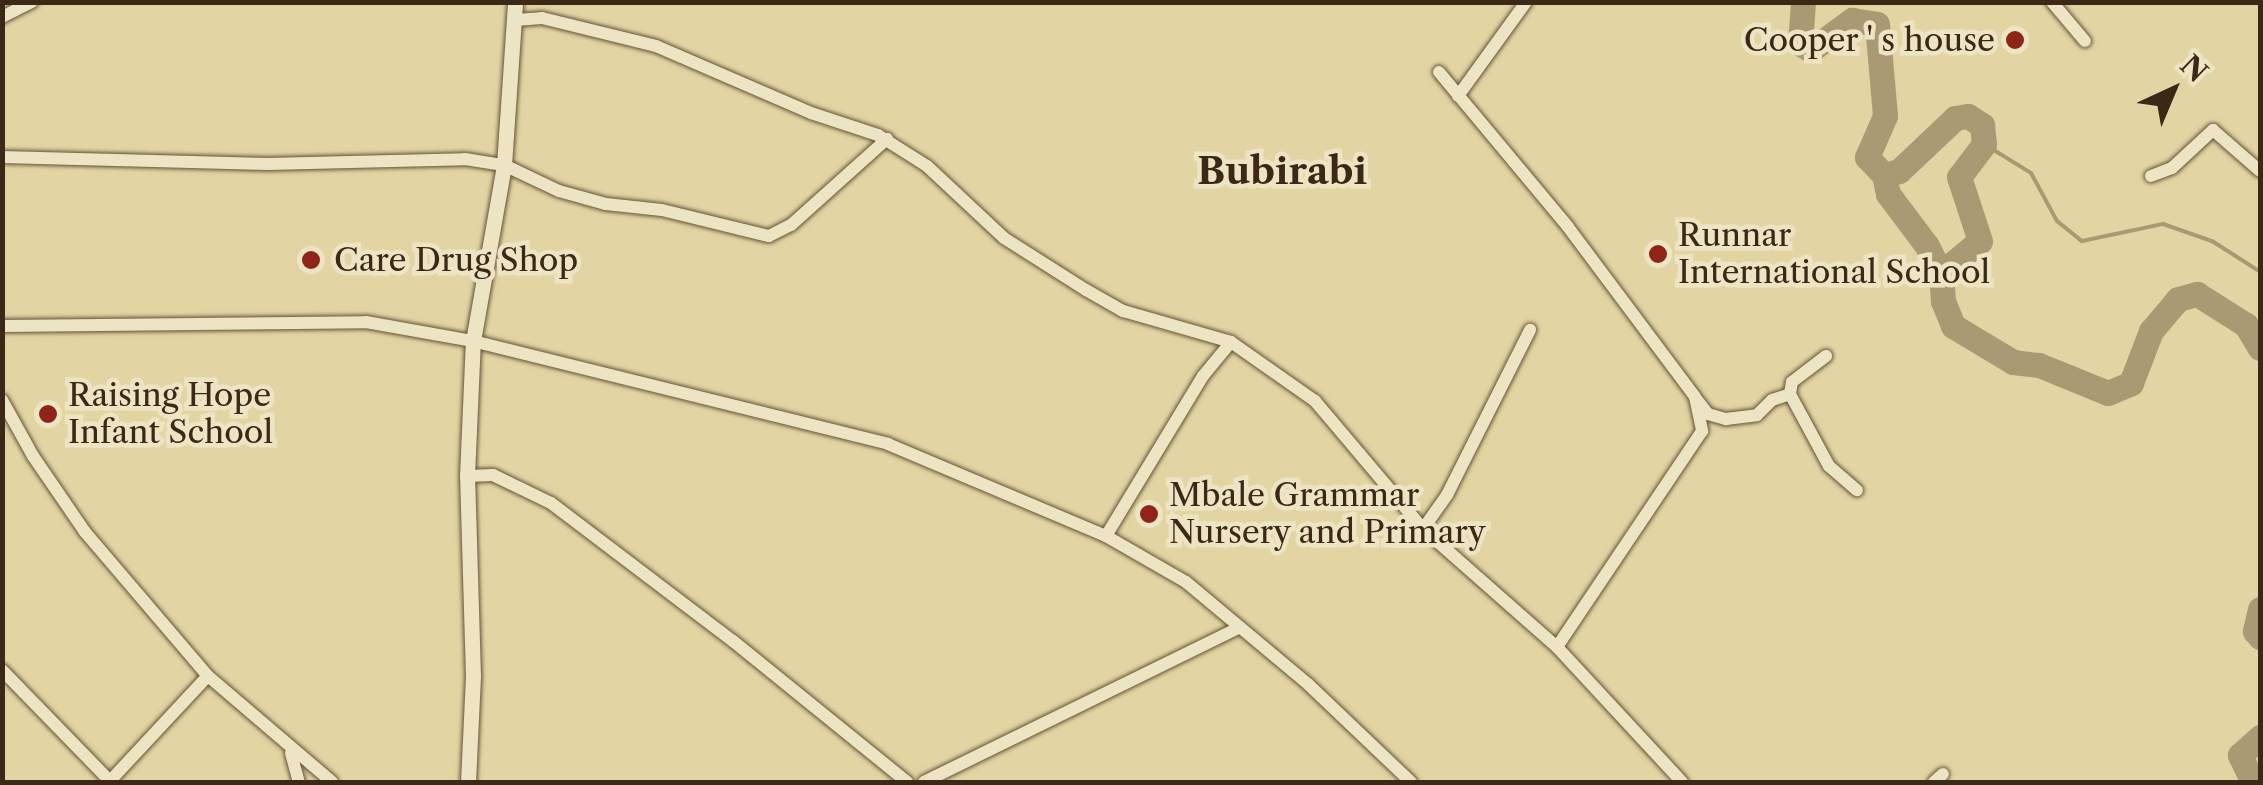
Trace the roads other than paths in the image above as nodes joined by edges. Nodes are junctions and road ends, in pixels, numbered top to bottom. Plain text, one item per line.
1 (32, 2) edge
2 (515, 2) edge
3 (1526, 2) edge
4 (2052, 2) edge
5 (2, 17) edge
6 (515, 20) junction
7 (2086, 41) dead end
8 (1439, 72) dead end
9 (1458, 96) junction
10 (886, 140) junction
11 (2, 157) edge
12 (504, 166) junction
13 (2260, 171) edge
14 (2151, 176) dead end
15 (2, 326) edge
16 (1530, 330) dead end
17 (473, 341) junction
18 (1231, 342) junction
19 (1826, 356) dead end
20 (1790, 394) junction
21 (1695, 397) junction
22 (2, 400) edge
23 (467, 476) junction
24 (1856, 490) dead end
25 (1423, 529) junction
26 (1106, 536) junction
27 (1239, 628) junction
28 (1557, 646) junction
29 (2, 670) edge
30 (208, 676) junction
31 (291, 750) junction
32 (110, 782) edge
33 (299, 782) edge
34 (332, 782) edge
35 (468, 782) edge
36 (907, 782) edge
37 (924, 782) edge
38 (1411, 782) edge
39 (1682, 782) edge

1 - 5 street
2 - 6 street
3 - 9 street
4 - 7 street
6 - 10 street
6 - 12 street
8 - 9 street
9 - 21 street
10 - 12 street
10 - 18 street
11 - 12 street
12 - 17 street
13 - 14 street
15 - 17 street
16 - 25 street
17 - 23 street
17 - 26 street
18 - 25 street
18 - 26 street
19 - 20 street
20 - 21 street
20 - 24 street
21 - 28 street
22 - 30 street
23 - 35 street
23 - 36 street
25 - 28 street
26 - 27 street
27 - 37 street
27 - 38 street
28 - 39 street
29 - 32 street
30 - 31 street
30 - 32 street
31 - 33 street
31 - 34 street

